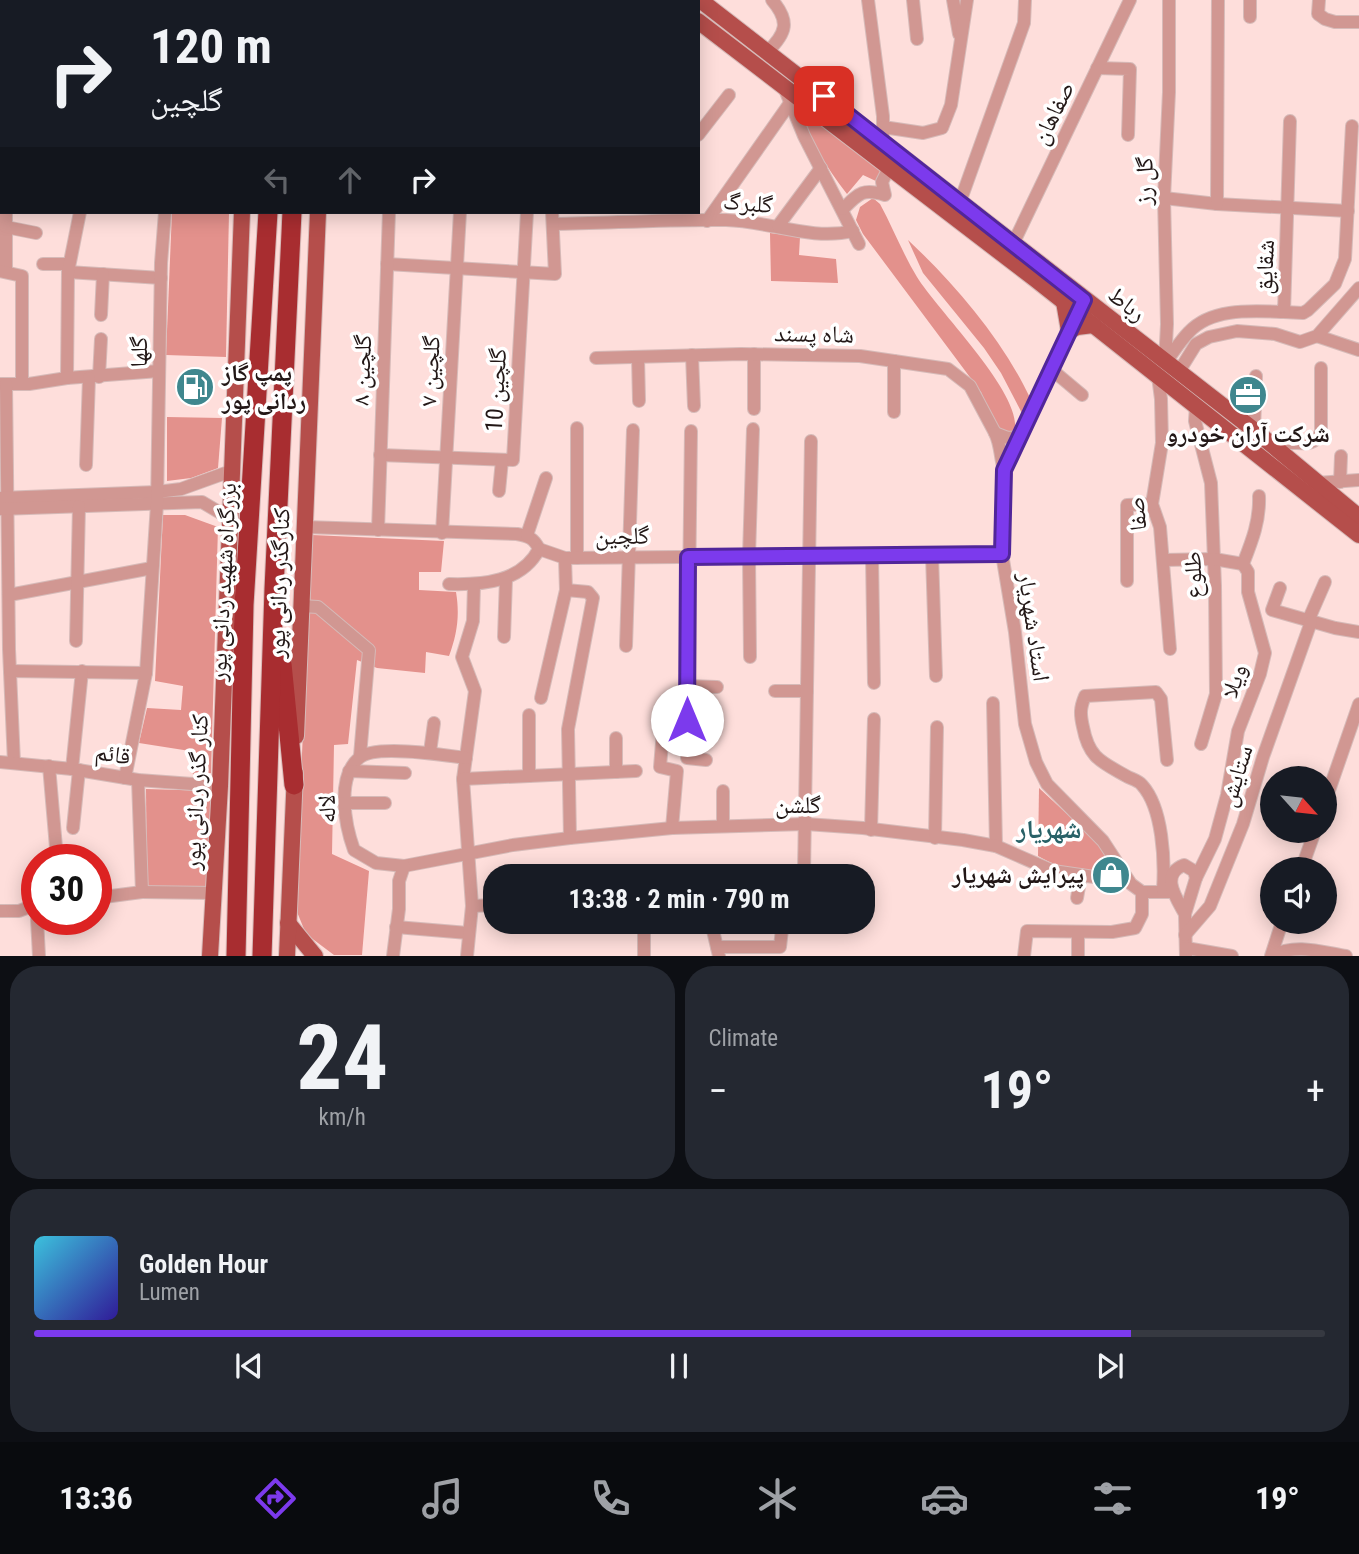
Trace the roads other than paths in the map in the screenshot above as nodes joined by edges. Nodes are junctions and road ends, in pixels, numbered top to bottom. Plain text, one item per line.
1 (700, 0) edge
2 (772, 0) edge
3 (868, 0) edge
4 (913, 0) edge
5 (953, 0) edge
6 (967, 0) edge
7 (1025, 0) edge
8 (1130, 0) edge
9 (1169, 0) edge
10 (1218, 0) edge
11 (1250, 0) edge
12 (1318, 0) edge
13 (1250, 17) dead end
14 (1359, 22) edge
15 (700, 23) edge
16 (917, 39) dead end
17 (961, 42) junction
18 (767, 52) junction
19 (1097, 68) junction
20 (783, 87) junction
21 (729, 95) dead end
22 (790, 103) junction
23 (1290, 121) dead end
24 (1352, 126) dead end
25 (700, 132) edge
26 (883, 134) junction
27 (1128, 135) dead end
28 (821, 167) junction
29 (889, 168) junction
30 (1164, 198) junction
31 (960, 202) junction
32 (1217, 204) junction
33 (843, 209) junction
34 (1289, 209) junction
35 (1348, 211) junction
36 (6, 214) edge
37 (80, 214) edge
38 (165, 214) edge
39 (242, 214) edge
40 (268, 214) edge
41 (292, 214) edge
42 (317, 214) edge
43 (390, 214) edge
44 (460, 214) edge
45 (527, 214) edge
46 (637, 217) edge
47 (553, 218) edge
48 (707, 221) junction
49 (778, 226) junction
50 (6, 227) junction
51 (853, 230) junction
52 (36, 233) dead end
53 (859, 244) dead end
54 (1013, 244) junction
55 (43, 264) dead end
56 (387, 264) junction
57 (69, 268) junction
58 (456, 268) junction
59 (3, 271) edge
60 (523, 272) junction
61 (103, 274) junction
62 (161, 278) junction
63 (1359, 288) edge
64 (1064, 302) junction
65 (1081, 306) junction
66 (1284, 312) junction
67 (101, 315) dead end
68 (1093, 325) junction
69 (1069, 331) junction
70 (1317, 336) junction
71 (101, 339) dead end
72 (1359, 350) edge
73 (754, 354) junction
74 (692, 355) junction
75 (638, 357) junction
76 (596, 358) dead end
77 (894, 361) junction
78 (1321, 368) dead end
79 (1051, 369) junction
80 (159, 371) junction
81 (1167, 371) junction
82 (1256, 376) dead end
83 (66, 377) junction
84 (94, 377) junction
85 (3, 384) edge
86 (22, 384) junction
87 (1082, 395) dead end
88 (639, 401) dead end
89 (694, 406) dead end
90 (1196, 406) junction
91 (754, 409) dead end
92 (894, 412) dead end
93 (3, 427) edge
94 (576, 428) dead end
95 (753, 429) dead end
96 (633, 430) dead end
97 (1254, 430) junction
98 (691, 431) dead end
99 (995, 433) junction
100 (1019, 437) junction
101 (811, 441) dead end
102 (1273, 447) junction
103 (380, 455) junction
104 (1341, 456) dead end
105 (447, 457) junction
106 (502, 460) junction
107 (86, 465) dead end
108 (1004, 470) junction
109 (231, 471) junction
110 (546, 478) dead end
111 (1359, 480) edge
112 (1340, 482) junction
113 (1317, 483) junction
114 (499, 491) dead end
115 (1259, 496) dead end
116 (157, 498) junction
117 (3, 503) edge
118 (1152, 504) junction
119 (79, 506) junction
120 (1359, 517) edge
121 (229, 518) junction
122 (304, 527) junction
123 (378, 530) junction
124 (442, 533) junction
125 (527, 535) junction
126 (1359, 536) edge
127 (539, 549) junction
128 (1002, 554) junction
129 (872, 555) junction
130 (932, 555) junction
131 (749, 556) junction
132 (809, 556) junction
133 (631, 557) junction
134 (688, 557) junction
135 (571, 558) junction
136 (1214, 559) junction
137 (1163, 560) junction
138 (1242, 564) junction
139 (152, 568) junction
140 (4, 578) edge
141 (506, 579) junction
142 (1127, 581) dead end
143 (78, 582) junction
144 (1325, 582) dead end
145 (449, 584) dead end
146 (474, 585) junction
147 (1280, 588) dead end
148 (274, 589) junction
149 (566, 590) junction
150 (9, 595) junction
151 (301, 606) junction
152 (1310, 621) junction
153 (1359, 632) edge
154 (504, 638) dead end
155 (76, 641) dead end
156 (626, 646) dead end
157 (5, 649) edge
158 (1170, 649) dead end
159 (750, 657) dead end
160 (10, 671) junction
161 (82, 671) junction
162 (146, 673) junction
163 (936, 676) dead end
164 (874, 683) dead end
165 (687, 687) junction
166 (717, 687) dead end
167 (775, 691) dead end
168 (541, 698) dead end
169 (807, 698) junction
170 (993, 703) dead end
171 (1359, 704) edge
172 (529, 715) dead end
173 (874, 719) dead end
174 (434, 723) dead end
175 (937, 727) dead end
176 (663, 731) dead end
177 (616, 738) dead end
178 (1201, 744) dead end
179 (430, 752) junction
180 (360, 756) junction
181 (466, 758) junction
182 (706, 760) dead end
183 (1167, 760) dead end
184 (0, 762) edge
185 (14, 763) junction
186 (49, 766) junction
187 (1337, 767) edge
188 (75, 769) junction
189 (349, 771) junction
190 (636, 771) dead end
191 (616, 772) junction
192 (405, 773) dead end
193 (570, 774) junction
194 (529, 776) junction
195 (131, 779) junction
196 (463, 779) junction
197 (294, 785) junction
198 (220, 786) junction
199 (723, 790) dead end
200 (344, 803) junction
201 (385, 803) dead end
202 (806, 824) junction
203 (723, 826) junction
204 (73, 828) dead end
205 (672, 828) junction
206 (871, 830) junction
207 (570, 838) junction
208 (935, 838) junction
209 (56, 844) edge
210 (996, 846) junction
211 (470, 855) junction
212 (804, 864) edge
213 (404, 866) junction
214 (1121, 871) junction
215 (1082, 875) junction
216 (1196, 878) junction
217 (1168, 891) junction
218 (142, 892) junction
219 (1142, 892) junction
220 (214, 893) junction
221 (112, 896) edge
222 (1077, 898) dead end
223 (472, 906) junction
224 (483, 906) edge
225 (21, 910) edge
226 (0, 911) edge
227 (1185, 914) junction
228 (288, 923) junction
229 (396, 927) junction
230 (1078, 932) junction
231 (468, 933) junction
232 (644, 934) edge
233 (781, 934) edge
234 (1278, 934) edge
235 (38, 935) edge
236 (1186, 946) edge
237 (718, 951) edge
238 (1307, 952) edge
239 (313, 955) edge
240 (39, 956) edge
241 (211, 956) edge
242 (236, 956) edge
243 (262, 956) edge
244 (287, 956) edge
245 (393, 956) edge
246 (467, 956) edge
247 (644, 956) edge
248 (1024, 956) edge
249 (1078, 956) edge
250 (1232, 956) edge
251 (1271, 956) edge
252 (1346, 956) edge

1 - 18 main road, رباط
2 - 18 street
3 - 26 street
4 - 16 street
5 - 17 street
6 - 17 street
7 - 31 street
8 - 19 street, صفاهان
9 - 30 street, گل رز
10 - 32 street
11 - 13 street
12 - 14 street
15 - 20 main road, رباط
17 - 26 street
18 - 26 main road, رباط
19 - 27 street
19 - 54 street, صفاهان
20 - 22 street
20 - 29 main road, رباط
21 - 25 street
22 - 28 street
22 - 48 street
23 - 34 street, شقایق
24 - 35 street
26 - 31 main road, رباط
28 - 33 street
28 - 49 street
29 - 33 street
29 - 64 main road, رباط
30 - 32 street, شقایق
30 - 81 street, گل رز
31 - 54 main road, رباط
32 - 34 street, شقایق
33 - 51 street
34 - 35 street, شقایق
34 - 66 street, شقایق
35 - 66 street
36 - 50 street
37 - 57 street
38 - 62 street, گلها
39 - 109 main road, کنار گذر ردانی پور
40 - 242 highway, بزرگراه شهید ردانی پور
41 - 148 highway, بزرگراه شهید ردانی پور
42 - 122 main road, کنارگذر ردانی پور
43 - 56 street, گلچین ۸
44 - 58 street, گلچین ۷
45 - 60 street
46 - 47 street, گلبرگ
46 - 48 street, گلبرگ
47 - 60 street
48 - 49 street, گلبرگ
49 - 51 street, گلبرگ
50 - 52 street
50 - 59 street
51 - 53 street
54 - 65 main road, رباط
55 - 57 street
56 - 58 street
56 - 103 street, گلچین ۸
57 - 61 street
57 - 83 street
58 - 60 street
58 - 105 street, گلچین ۷
59 - 86 street
60 - 106 street, گلچین 10
61 - 62 street
61 - 67 street
62 - 80 street, گلها
63 - 70 street
64 - 65 main road, رباط
64 - 69 main road
65 - 68 main road, رباط
65 - 69 street, استاد شهریار
65 - 81 main road, رباط
66 - 81 street, شقایق
68 - 69 main road
68 - 81 main road, رباط
69 - 79 street, استاد شهریار
70 - 72 street
70 - 81 street
71 - 84 street
73 - 74 street, شاه پسند
73 - 77 street, شاه پسند
73 - 91 street
74 - 75 street, شاه پسند
74 - 89 street
75 - 76 street, شاه پسند
75 - 88 street
77 - 92 street
77 - 99 street, شاه پسند
78 - 102 street
79 - 87 street
79 - 100 street, استاد شهریار
80 - 84 street
80 - 116 street, گلها
81 - 90 main road, رباط
81 - 97 main road, رباط
81 - 118 street, صفا
82 - 97 street
83 - 84 street
83 - 86 street
84 - 107 street
85 - 86 street
85 - 93 street
90 - 126 main road, رباط
90 - 136 street, طلوع
93 - 117 street
94 - 135 street
95 - 131 street
96 - 133 street
97 - 102 main road, رباط
98 - 134 street
99 - 100 street
99 - 108 street, شاه پسند
100 - 108 street, استاد شهریار
101 - 132 street
102 - 113 main road, رباط
103 - 105 street, گلچین 10
103 - 123 street, گلچین ۸
104 - 112 street
105 - 106 street, گلچین 10
105 - 124 street, گلچین ۷
106 - 114 street
108 - 128 street, استاد شهریار
109 - 116 street
109 - 121 main road, کنار گذر ردانی پور
110 - 125 street
111 - 112 street
112 - 113 street
113 - 120 main road, رباط
115 - 138 street
116 - 117 street
116 - 119 street
116 - 121 street
116 - 139 street, گلها
117 - 119 street
117 - 140 street
118 - 137 street, صفا
118 - 142 street
119 - 143 street
121 - 198 main road, کنار گذر ردانی پور
122 - 123 street
122 - 151 main road, کنارگذر ردانی پور
123 - 124 street
124 - 125 street
125 - 127 street
127 - 135 street, گلچین
127 - 141 street
128 - 130 street, گلچین
128 - 214 street, استاد شهریار
129 - 130 street, گلچین
129 - 132 street, گلچین
129 - 164 street
130 - 163 street
131 - 132 street, گلچین
131 - 134 street, گلچین
131 - 159 street
132 - 169 street
133 - 134 street, گلچین
133 - 135 street, گلچین
133 - 156 street
134 - 165 street
135 - 149 street
136 - 137 street
136 - 138 street
136 - 178 street, طلوع
137 - 158 street, صفا
138 - 216 street, ویلا
139 - 143 street
139 - 162 street, گلها
140 - 150 street
141 - 146 street
141 - 154 street
143 - 150 street
143 - 155 street
144 - 152 street, ستایش
145 - 146 street
146 - 181 street
147 - 152 street
148 - 197 highway
148 - 243 highway, بزرگراه شهید ردانی پور
149 - 168 street
149 - 193 street
150 - 157 street
151 - 180 street
151 - 197 main road, کنارگذر ردانی پور
152 - 153 street
152 - 236 street, ستایش
157 - 160 street
160 - 161 street
160 - 185 street
161 - 162 street
161 - 188 street
162 - 195 street, گلها
165 - 166 street
165 - 182 street
167 - 169 street
169 - 202 street
170 - 210 street
171 - 187 street
172 - 194 street
173 - 206 street
174 - 179 street
175 - 208 street
176 - 205 street
177 - 191 street
179 - 180 street
179 - 181 street
180 - 189 street, لاله
181 - 196 street
183 - 217 street
184 - 185 street, قائم
185 - 186 street, قائم
186 - 188 street, قائم
186 - 209 street
188 - 195 street, قائم
188 - 204 street
189 - 192 street
189 - 200 street, لاله
190 - 191 street
191 - 193 street
193 - 194 street
193 - 207 street
194 - 196 street
195 - 198 street, قائم
195 - 218 street, گلها
196 - 211 street
197 - 228 main road, کنارگذر ردانی پور
198 - 220 main road, کنار گذر ردانی پور
199 - 203 street
200 - 201 street
200 - 213 street, لاله
202 - 203 street, گلشن
202 - 206 street, گلشن
202 - 212 street
203 - 205 street, گلشن
205 - 207 street, گلشن
206 - 208 street, گلشن
207 - 211 street, گلشن
208 - 210 street, گلشن
210 - 215 street, گلشن
211 - 213 street, لاله
211 - 223 street
213 - 229 street
214 - 215 street, گلشن
214 - 219 street, استاد شهریار
215 - 222 street
216 - 217 street
216 - 227 street, ویلا
217 - 219 street
217 - 227 street
218 - 220 street
218 - 221 street
219 - 230 street
220 - 241 main road, کنار گذر ردانی پور
223 - 224 street
223 - 231 street
225 - 226 street
227 - 236 street
228 - 239 main road
228 - 244 main road, کنارگذر ردانی پور
229 - 231 street
229 - 245 street
230 - 248 street
230 - 249 street
231 - 246 street
232 - 247 street
233 - 237 street
234 - 251 street
235 - 240 street
236 - 250 street
238 - 251 street
238 - 252 street

